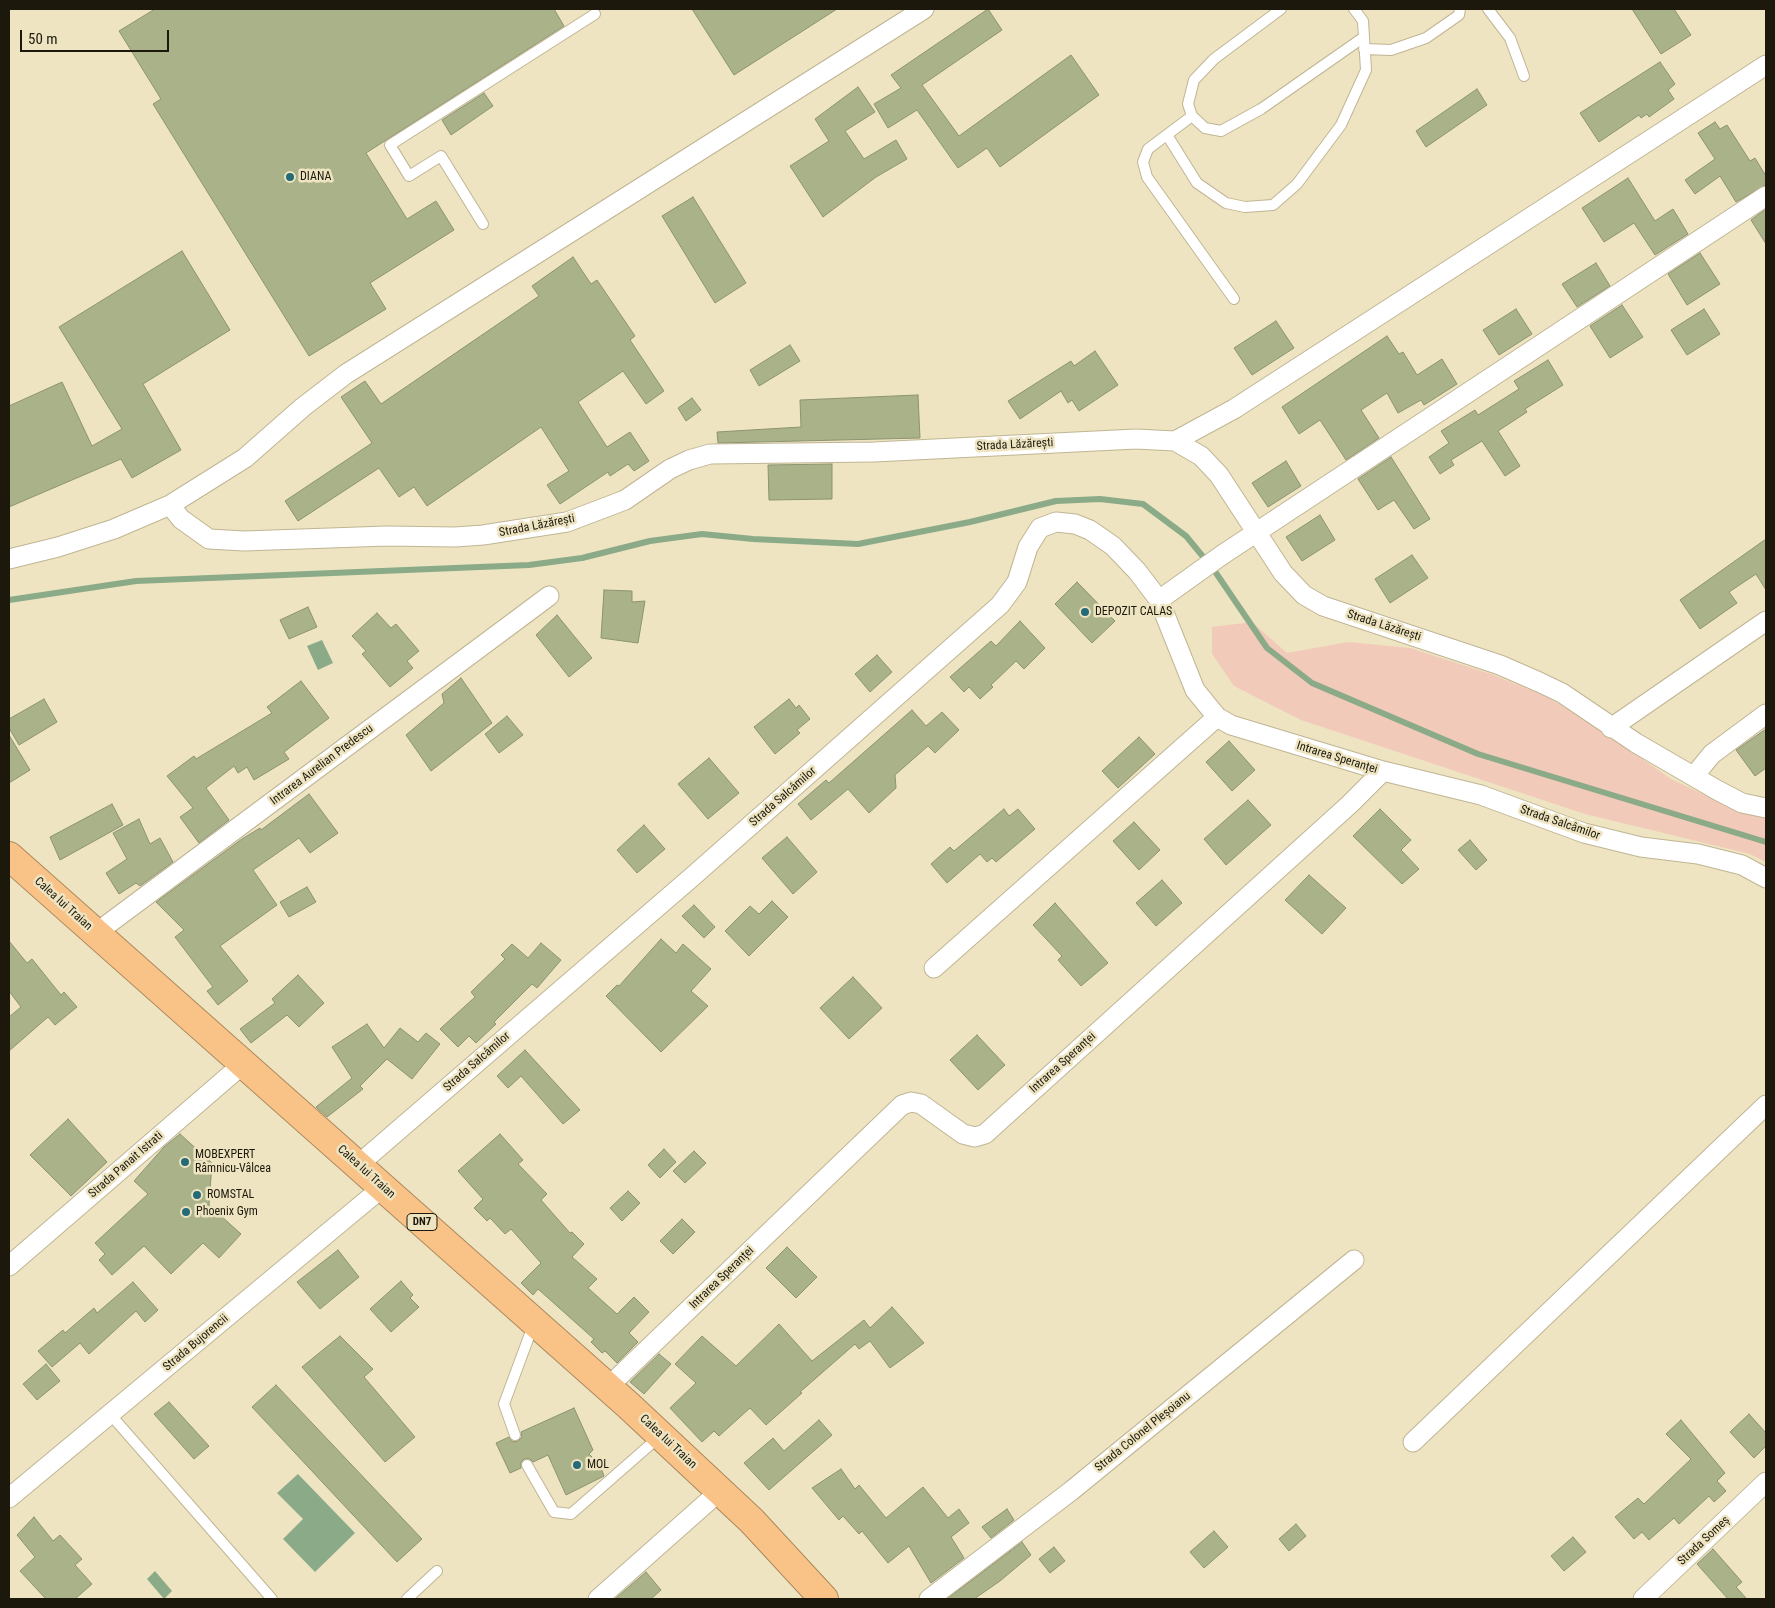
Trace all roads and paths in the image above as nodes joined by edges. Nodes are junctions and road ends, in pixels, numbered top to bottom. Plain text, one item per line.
1 (924, 9) edge
2 (1281, 9) edge
3 (1354, 9) edge
4 (1460, 9) edge
5 (1488, 9) edge
6 (595, 14) dead end
7 (1364, 37) junction
8 (1364, 49) junction
9 (1766, 65) edge
10 (1524, 76) dead end
11 (1192, 116) junction
12 (1167, 134) junction
13 (1766, 196) edge
14 (483, 224) dead end
15 (1234, 299) dead end
16 (1175, 441) junction
17 (170, 505) junction
18 (1255, 533) junction
19 (9, 559) edge
20 (549, 596) dead end
21 (1159, 600) junction
22 (1766, 621) edge
23 (1766, 714) edge
24 (1217, 717) junction
25 (1611, 728) junction
26 (1383, 771) junction
27 (1694, 776) junction
28 (1766, 808) edge
29 (9, 856) edge
30 (1766, 878) edge
31 (96, 933) junction
32 (934, 968) dead end
33 (243, 1064) junction
34 (1766, 1105) edge
35 (358, 1165) junction
36 (383, 1187) junction
37 (1354, 1260) dead end
38 (9, 1266) edge
39 (534, 1322) junction
40 (608, 1387) junction
41 (110, 1414) junction
42 (515, 1435) dead end
43 (661, 1435) junction
44 (1413, 1442) dead end
45 (527, 1465) dead end
46 (1766, 1482) edge
47 (721, 1490) junction
48 (9, 1498) edge
49 (437, 1572) dead end
50 (1647, 1598) edge
51 (272, 1599) edge
52 (407, 1599) edge
53 (598, 1599) edge
54 (824, 1599) edge
55 (929, 1599) edge

1 - 17 street
2 - 11 lane
3 - 7 lane
4 - 8 lane
5 - 10 lane
6 - 14 lane
7 - 8 lane
7 - 11 lane
8 - 12 lane
9 - 16 street
11 - 12 lane
12 - 15 lane
13 - 18 street
16 - 17 street, Strada Lăzărești
16 - 18 street, Strada Lăzărești
17 - 19 street
18 - 21 street
18 - 25 street, Strada Lăzărești
20 - 31 street, Intrarea Aurelian Predescu
21 - 24 street, Intrarea Speranței
21 - 35 street, Strada Salcâmilor
22 - 25 street
23 - 27 street
24 - 26 street, Intrarea Speranței
24 - 32 street
25 - 27 street, Strada Lăzărești
26 - 30 street, Strada Salcâmilor
26 - 40 street, Intrarea Speranței
27 - 28 street, Strada Lăzărești
29 - 31 highway, Calea lui Traian / DN7
31 - 33 highway, Calea lui Traian / DN7
33 - 35 highway, Calea lui Traian / DN7
33 - 38 street, Strada Panait Istrati
34 - 44 street
35 - 36 highway, Calea lui Traian / DN7
36 - 39 highway, Calea lui Traian / DN7
36 - 41 street, Strada Bujorencii
37 - 55 street, Strada Colonel Pleșoianu
39 - 40 highway, Calea lui Traian / DN7
39 - 42 lane
40 - 43 highway, Calea lui Traian / DN7
41 - 48 street, Strada Bujorencii
41 - 51 lane
43 - 45 lane
43 - 47 highway, Calea lui Traian / DN7
46 - 50 street, Strada Someș
47 - 53 street
47 - 54 highway, Calea lui Traian / DN7
49 - 52 lane

